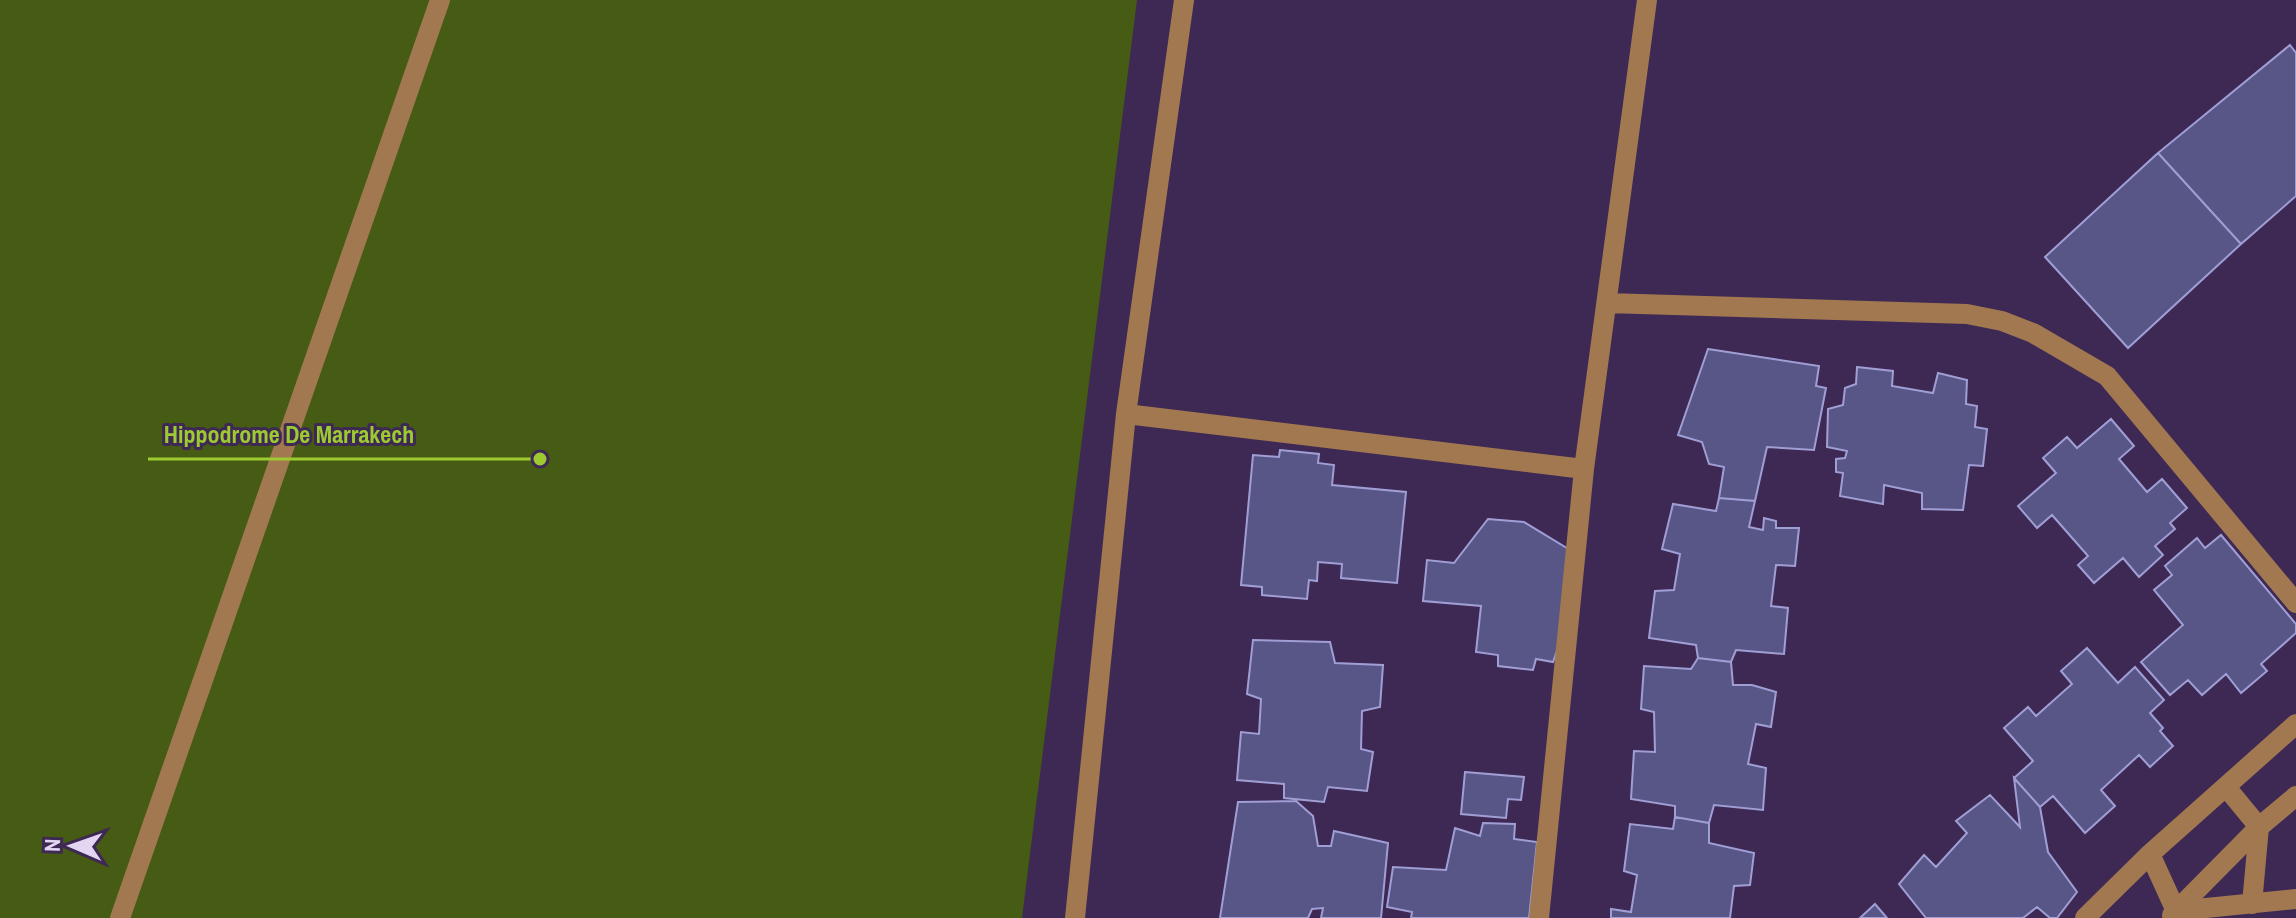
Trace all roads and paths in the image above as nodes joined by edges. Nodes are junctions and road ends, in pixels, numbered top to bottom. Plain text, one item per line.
1 (440, 0) edge
2 (1184, 0) edge
3 (1647, 0) edge
4 (1607, 303) junction
5 (1126, 414) junction
6 (1584, 469) junction
7 (2296, 603) edge
8 (2296, 724) edge
9 (2226, 787) junction
10 (2296, 796) edge
11 (2259, 827) junction
12 (2150, 854) junction
13 (2296, 899) edge
14 (2252, 904) junction
15 (2172, 915) edge
16 (120, 918) edge
17 (1075, 918) edge
18 (1539, 918) edge
19 (2085, 918) edge

1 - 16 street
2 - 5 street
3 - 4 street
4 - 6 street
4 - 7 street
5 - 6 street
5 - 17 street
6 - 18 street
8 - 9 street
9 - 11 street
9 - 12 street
10 - 11 street
11 - 14 street
11 - 15 street
12 - 15 street
12 - 19 street
13 - 14 street
14 - 15 street

